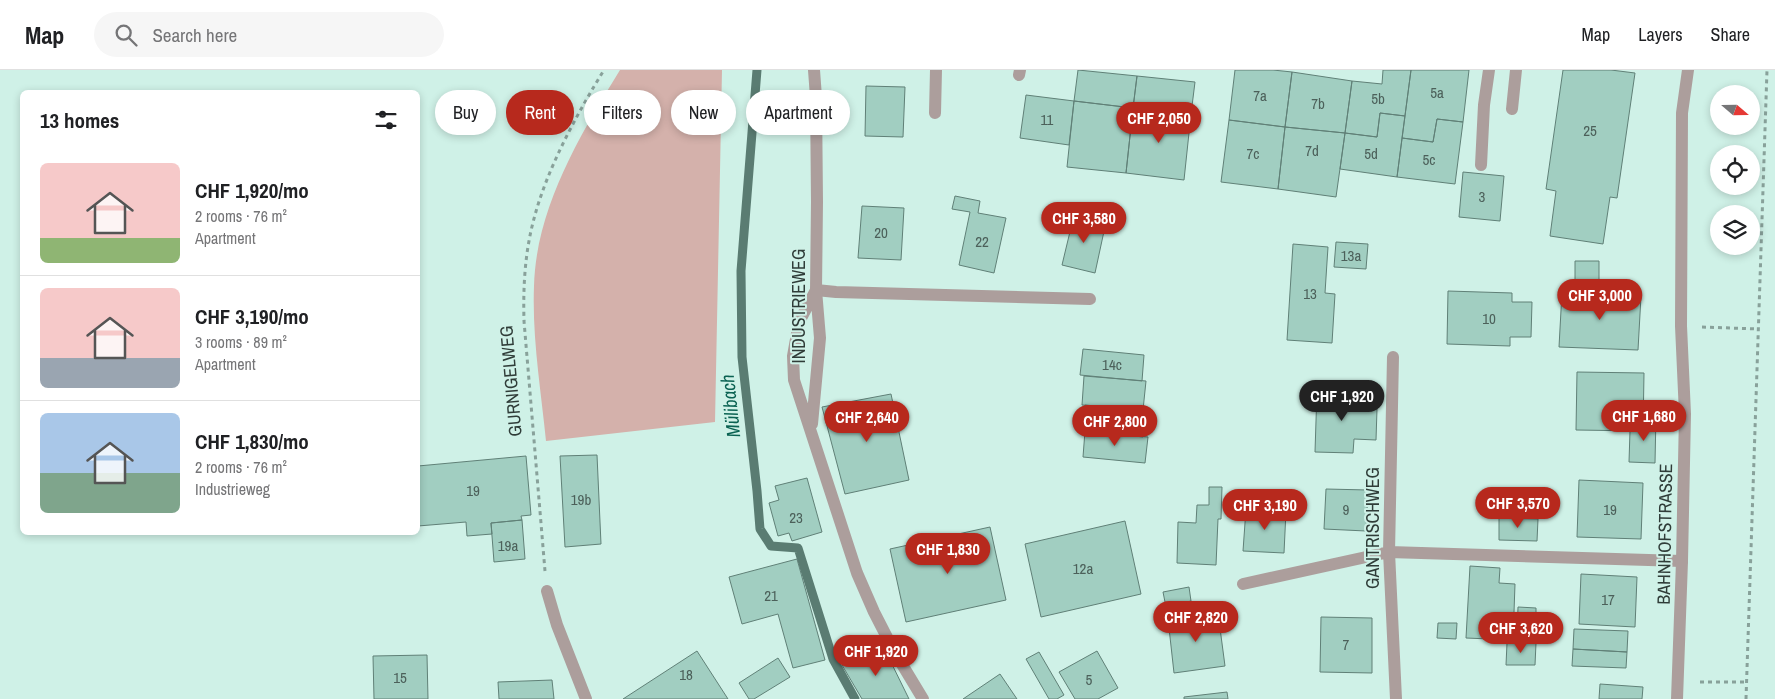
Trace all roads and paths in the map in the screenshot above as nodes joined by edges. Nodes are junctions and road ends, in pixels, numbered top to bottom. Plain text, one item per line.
1 (604, 70) edge
2 (814, 70) edge
3 (936, 70) edge
4 (1489, 70) edge
5 (1516, 70) edge
6 (1688, 70) edge
7 (1767, 70) edge
8 (1512, 109) dead end
9 (935, 113) dead end
10 (1481, 164) dead end
11 (816, 290) junction
12 (1090, 298) dead end
13 (1681, 326) junction
14 (1758, 329) junction
15 (1393, 357) dead end
16 (811, 429) junction
17 (1389, 552) junction
18 (1682, 562) junction
19 (1243, 584) dead end
20 (546, 590) joint
21 (1678, 682) junction
22 (1746, 682) junction
23 (586, 699) edge
24 (923, 699) edge
25 (1396, 699) edge
26 (1677, 699) edge
27 (1746, 699) edge

1 - 20 path, GURNIGELWEG
2 - 11 street, INDUSTRIEWEG
3 - 9 street
4 - 10 street
5 - 8 street
6 - 13 street, BAHNHOFSTRASSE
7 - 14 path
11 - 12 street
11 - 16 street, INDUSTRIEWEG
11 - 16 street
13 - 14 path
13 - 18 street, BAHNHOFSTRASSE
14 - 22 path
15 - 17 street, GANTRISCHWEG
16 - 24 street, INDUSTRIEWEG
17 - 18 street
17 - 19 street
17 - 25 street, GANTRISCHWEG
18 - 21 street, BAHNHOFSTRASSE
20 - 23 street
21 - 22 path
21 - 26 street, BAHNHOFSTRASSE
22 - 27 path

